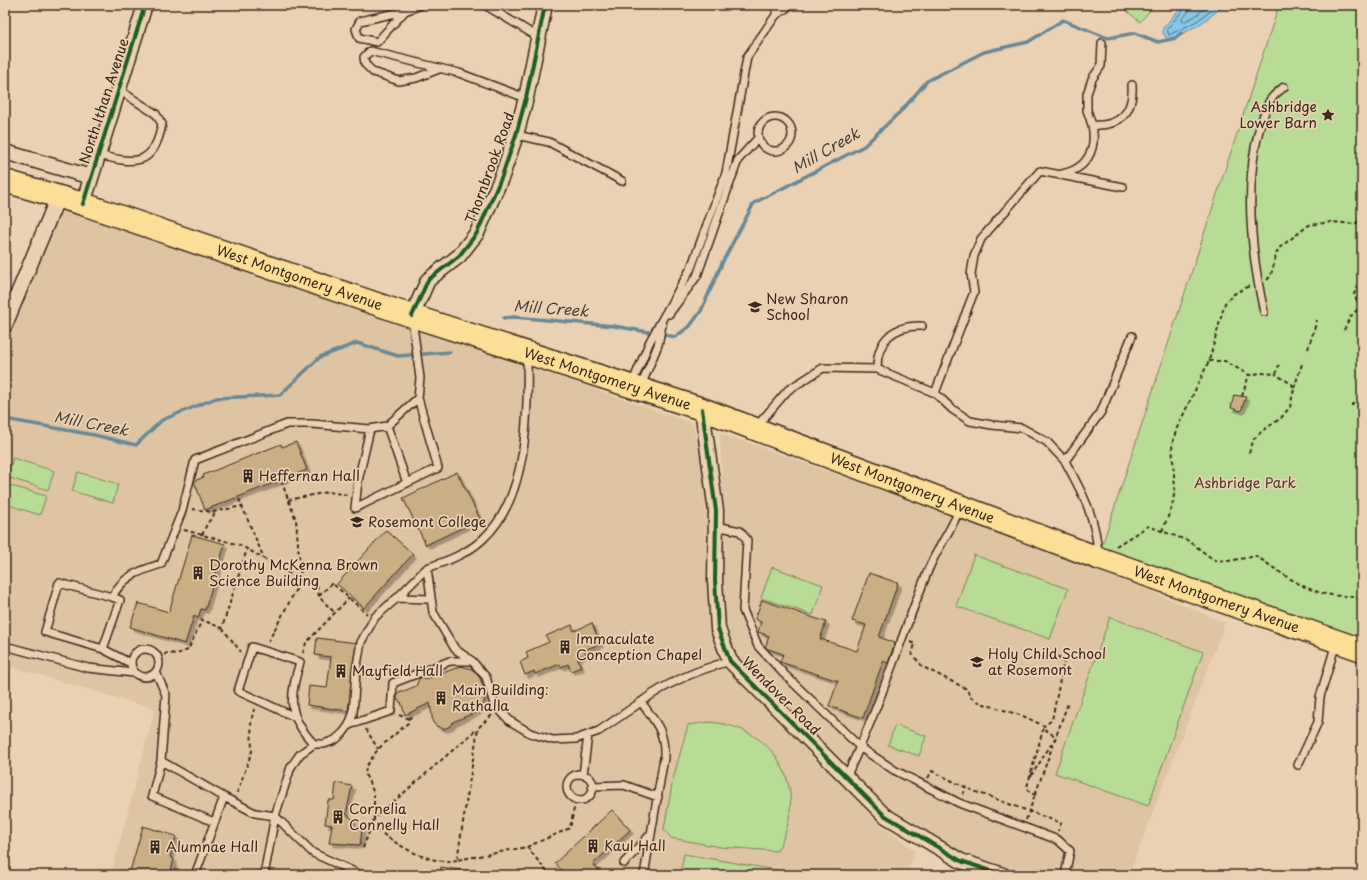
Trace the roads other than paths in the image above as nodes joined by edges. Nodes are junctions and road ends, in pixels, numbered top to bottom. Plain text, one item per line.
1 (145, 5) edge
2 (421, 5) edge
3 (485, 5) edge
4 (545, 5) edge
5 (776, 5) edge
6 (791, 5) edge
7 (405, 11) junction
8 (776, 15) junction
9 (538, 37) junction
10 (1102, 43) dead end
11 (439, 69) junction
12 (1132, 85) dead end
13 (1284, 87) dead end
14 (119, 90) junction
15 (526, 98) junction
16 (1092, 125) junction
17 (516, 135) junction
18 (758, 138) junction
19 (5, 152) edge
20 (98, 155) junction
21 (1060, 174) junction
22 (91, 177) junction
23 (5, 181) edge
24 (622, 181) dead end
25 (1123, 187) dead end
26 (58, 197) junction
27 (83, 204) junction
28 (1264, 312) dead end
29 (5, 325) edge
30 (412, 325) junction
31 (922, 326) dead end
32 (1132, 336) dead end
33 (527, 353) junction
34 (877, 369) junction
35 (635, 387) junction
36 (935, 393) junction
37 (418, 398) junction
38 (702, 409) junction
39 (387, 426) junction
40 (370, 429) junction
41 (754, 429) junction
42 (1064, 461) junction
43 (407, 483) junction
44 (961, 506) junction
45 (716, 526) junction
46 (1098, 558) junction
47 (427, 568) junction
48 (112, 597) junction
49 (396, 598) junction
50 (431, 598) junction
51 (1337, 641) junction
52 (5, 646) edge
53 (103, 649) junction
54 (1362, 650) edge
55 (472, 661) junction
56 (730, 661) junction
57 (130, 664) junction
58 (156, 672) junction
59 (134, 673) junction
60 (641, 702) junction
61 (294, 718) junction
62 (350, 724) junction
63 (588, 734) junction
64 (314, 744) junction
65 (861, 748) junction
66 (161, 761) junction
67 (1298, 765) dead end
68 (583, 775) junction
69 (846, 777) junction
70 (592, 786) junction
71 (224, 797) junction
72 (658, 797) junction
73 (275, 816) junction
74 (214, 822) junction
75 (651, 833) junction
76 (624, 863) dead end
77 (195, 875) edge
78 (264, 875) edge
79 (361, 875) edge
80 (644, 875) edge
81 (1003, 875) edge
82 (1065, 875) edge

1 - 14 street, North Ithan Avenue
2 - 7 lane
3 - 9 lane
4 - 9 street, Thornbrook Road
5 - 8 lane
6 - 8 lane
7 - 7 lane
8 - 35 lane
9 - 15 street, Thornbrook Road
10 - 16 lane
11 - 11 lane
11 - 15 lane
12 - 16 lane
13 - 28 lane
14 - 20 street, North Ithan Avenue
14 - 20 lane
15 - 17 street, Thornbrook Road
16 - 21 lane
17 - 24 lane
17 - 30 street, Thornbrook Road
18 - 18 lane
18 - 35 lane
19 - 22 street
20 - 22 street, North Ithan Avenue
21 - 25 lane
21 - 36 lane
22 - 27 street, North Ithan Avenue
23 - 26 main road, West Montgomery Avenue
26 - 27 main road, West Montgomery Avenue
26 - 29 street
27 - 30 main road, West Montgomery Avenue
30 - 33 main road, West Montgomery Avenue
30 - 37 lane
31 - 34 lane
32 - 42 lane
33 - 35 main road, West Montgomery Avenue
33 - 47 lane
34 - 36 lane
34 - 41 lane
35 - 38 main road, West Montgomery Avenue
36 - 42 lane
37 - 39 lane
37 - 43 lane
38 - 41 main road, West Montgomery Avenue
38 - 45 street, Wendover Road
39 - 40 lane
39 - 43 lane
40 - 43 lane
40 - 48 lane
41 - 44 main road, West Montgomery Avenue
42 - 46 lane
44 - 46 main road, West Montgomery Avenue
44 - 65 lane
45 - 56 street, Wendover Road
45 - 65 lane
46 - 51 main road, West Montgomery Avenue
47 - 49 lane
47 - 50 lane
48 - 53 lane
48 - 53 lane
49 - 50 lane
49 - 62 lane
50 - 55 lane
51 - 54 main road, West Montgomery Avenue
51 - 67 lane
52 - 59 lane
53 - 57 lane
55 - 62 lane
55 - 63 lane
56 - 60 lane
56 - 69 street, Wendover Road
57 - 58 lane
57 - 59 lane
58 - 59 lane
58 - 66 lane
60 - 63 lane
60 - 72 lane
61 - 61 lane
61 - 64 lane
62 - 64 lane
63 - 68 lane
64 - 73 lane
65 - 69 lane
65 - 82 lane
66 - 71 lane
66 - 74 lane
68 - 70 lane
68 - 70 lane
69 - 81 street, Wendover Road
70 - 72 lane
71 - 73 lane
71 - 74 lane
72 - 75 lane
73 - 78 lane
73 - 79 lane
74 - 77 lane
75 - 76 lane
75 - 80 lane

